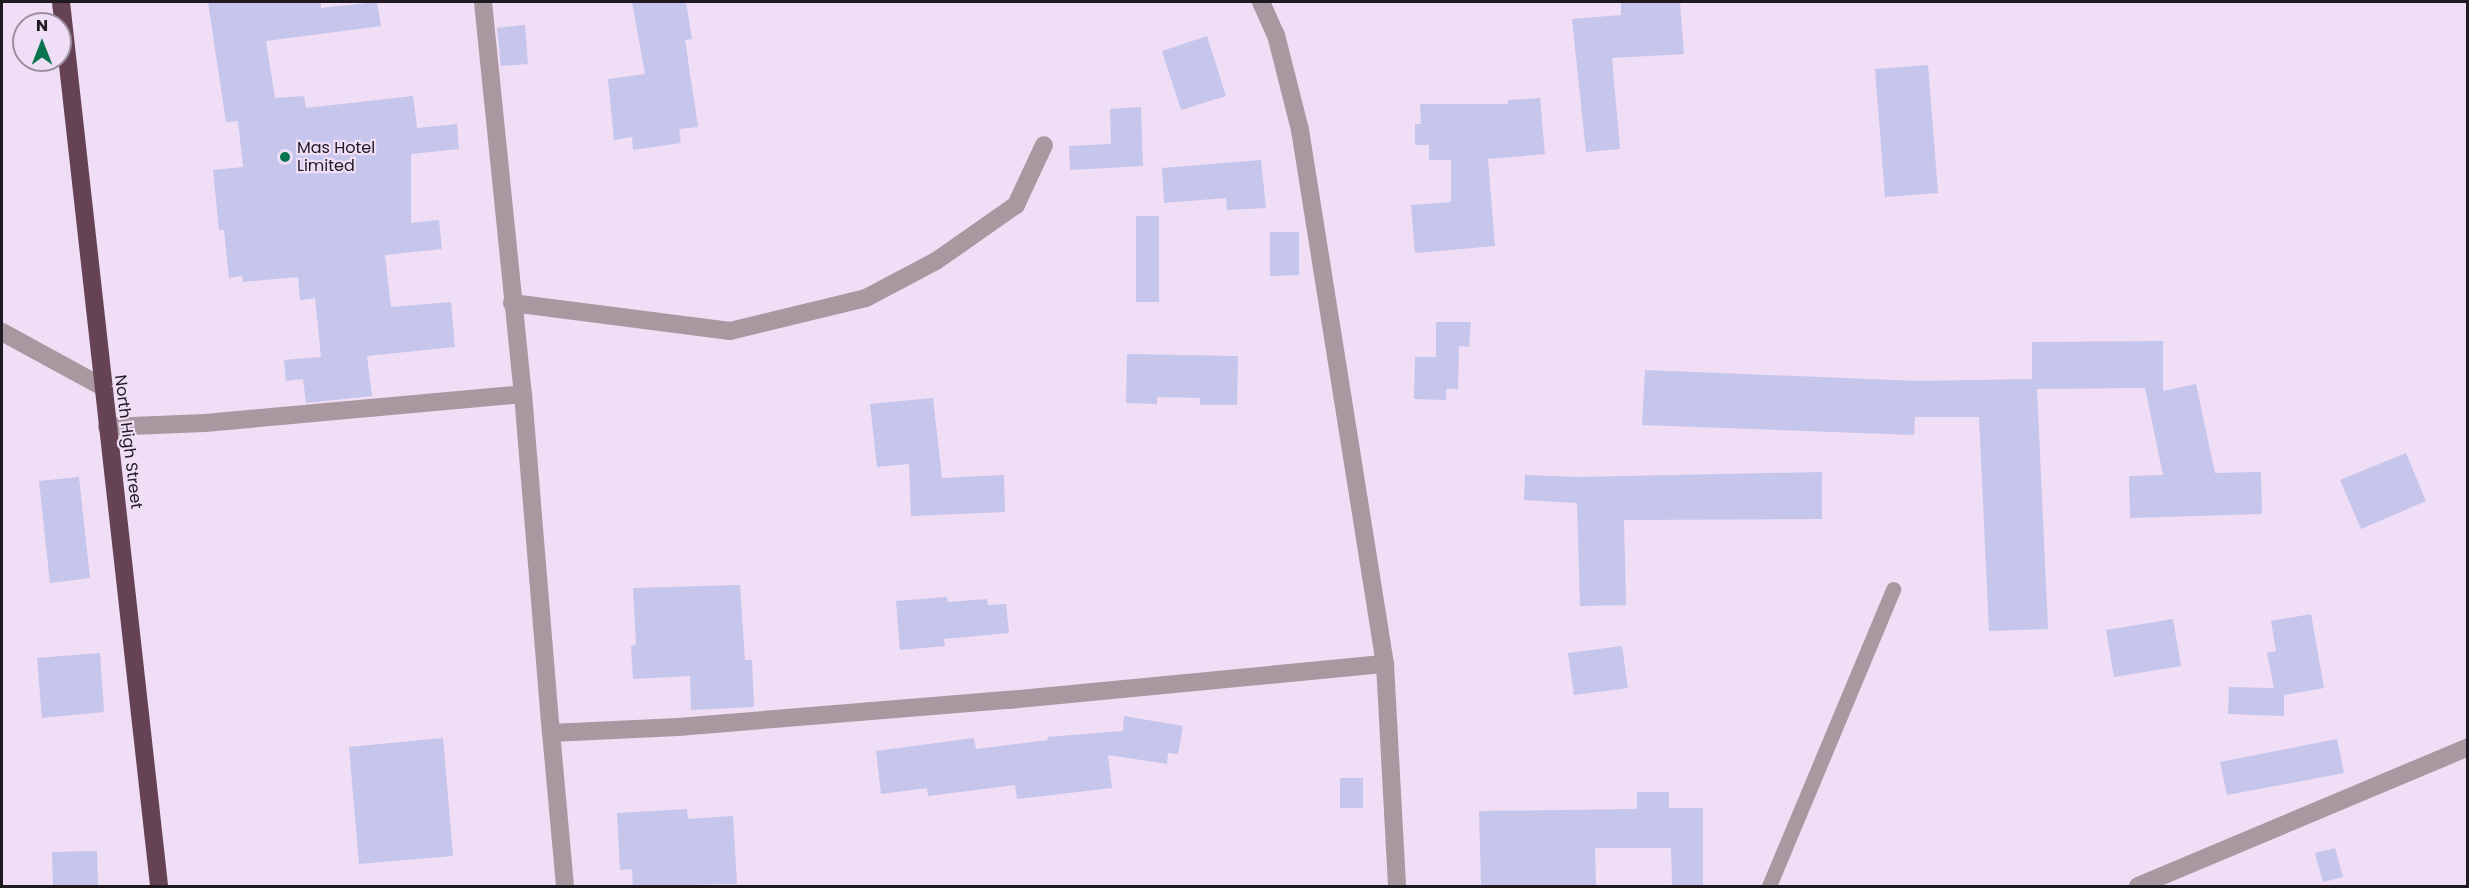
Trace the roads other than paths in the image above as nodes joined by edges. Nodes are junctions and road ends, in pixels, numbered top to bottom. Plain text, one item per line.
1 (61, 2) edge
2 (483, 2) edge
3 (1261, 2) edge
4 (1044, 145) dead end
5 (512, 303) junction
6 (2, 332) edge
7 (101, 386) junction
8 (523, 394) junction
9 (107, 427) junction
10 (1893, 589) dead end
11 (1385, 664) junction
12 (551, 733) junction
13 (2468, 747) edge
14 (159, 886) edge
15 (565, 886) edge
16 (1397, 886) edge
17 (1768, 886) edge
18 (2138, 886) edge

1 - 7 highway, North High Street
2 - 5 street
3 - 11 street
4 - 5 street
5 - 8 street
6 - 7 street
7 - 9 highway, North High Street
8 - 9 street
8 - 12 street
9 - 14 highway, North High Street
10 - 17 lane
11 - 12 street
11 - 16 street
12 - 15 street
13 - 18 street

